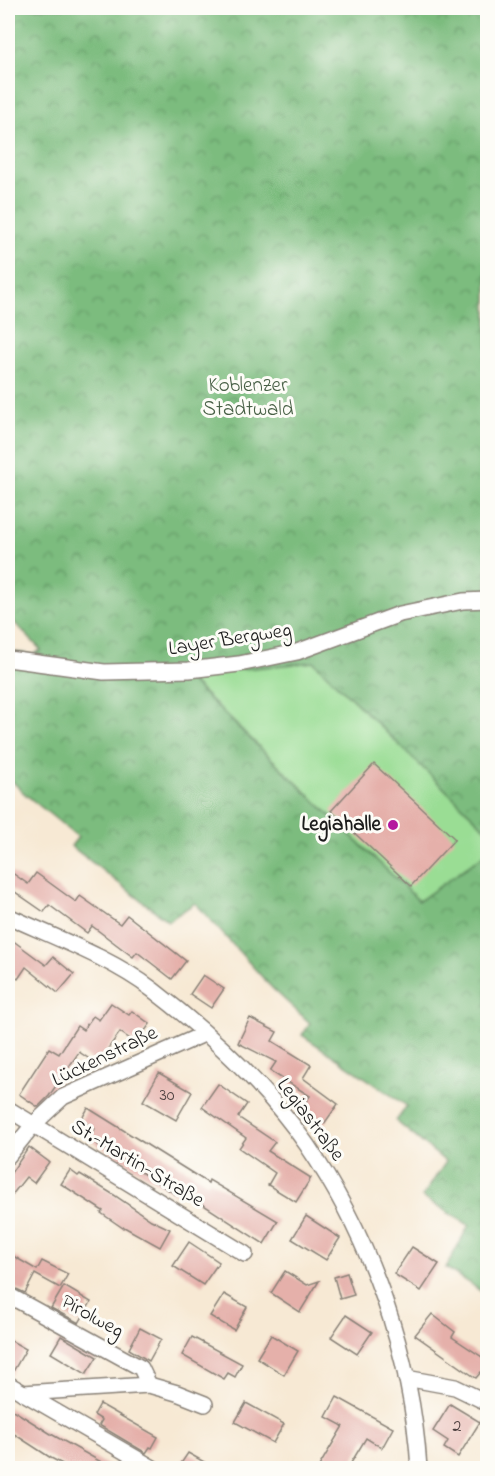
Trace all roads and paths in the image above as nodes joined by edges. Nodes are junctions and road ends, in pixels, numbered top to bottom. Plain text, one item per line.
1 (488, 600) edge
2 (8, 659) edge
3 (8, 916) edge
4 (204, 1034) junction
5 (8, 1109) edge
6 (33, 1125) junction
7 (8, 1156) edge
8 (245, 1254) dead end
9 (8, 1295) edge
10 (406, 1378) junction
11 (8, 1384) edge
12 (149, 1384) junction
13 (22, 1393) junction
14 (488, 1402) edge
15 (205, 1404) dead end
16 (153, 1468) edge
17 (419, 1468) edge

1 - 2 street, Layer Bergweg
3 - 4 street, Legiastraße
4 - 6 street, Lückenstraße
4 - 10 street, Legiastraße
5 - 6 street, St.-Martin-Straße
6 - 7 street, Lückenstraße
6 - 8 street, St.-Martin-Straße
9 - 12 street, Pirolweg
10 - 14 street
10 - 17 street, Legiastraße
11 - 13 street
12 - 13 street
12 - 15 street
13 - 16 street

